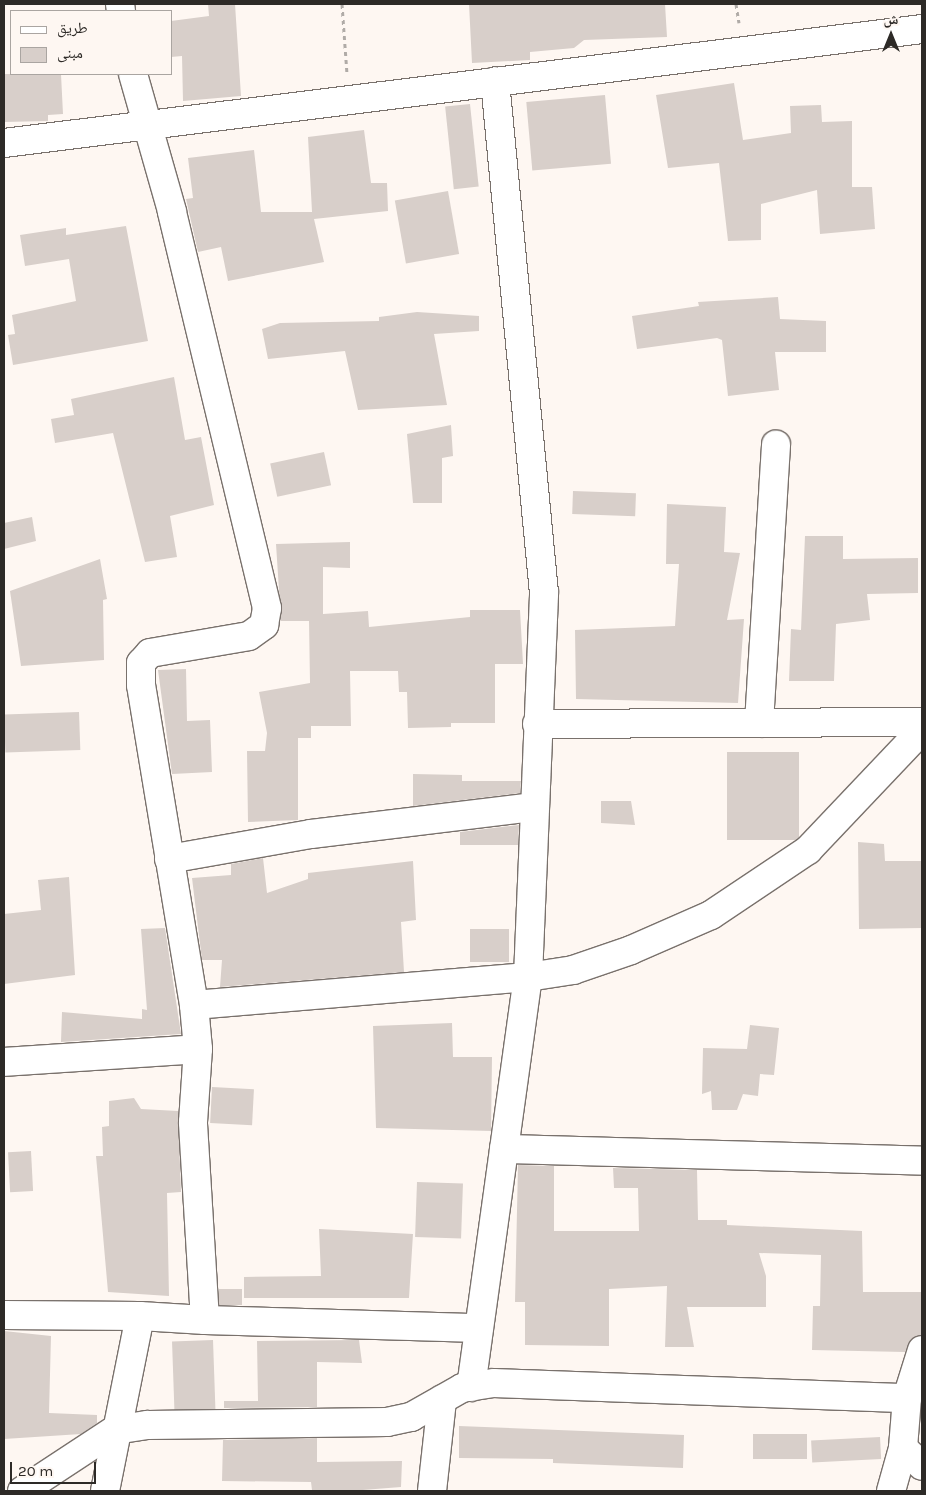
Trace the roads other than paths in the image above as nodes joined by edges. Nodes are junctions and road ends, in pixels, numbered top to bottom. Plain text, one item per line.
1 (922, 29) edge
2 (133, 75) edge
3 (495, 82) junction
4 (147, 129) junction
5 (4, 143) edge
6 (776, 445) dead end
7 (922, 722) edge
8 (759, 723) junction
9 (537, 724) junction
10 (922, 730) edge
11 (534, 807) junction
12 (169, 859) junction
13 (528, 977) junction
14 (194, 1005) junction
15 (198, 1049) junction
16 (4, 1062) edge
17 (504, 1149) junction
18 (922, 1161) edge
19 (4, 1315) edge
20 (140, 1316) junction
21 (205, 1320) junction
22 (479, 1328) junction
23 (922, 1350) edge
24 (471, 1387) junction
25 (907, 1398) junction
26 (442, 1400) junction
27 (115, 1430) junction
28 (903, 1448) junction
29 (922, 1466) edge
30 (22, 1491) edge
31 (105, 1491) edge
32 (432, 1491) edge
33 (891, 1491) edge

1 - 3 street
2 - 4 street
3 - 4 street
3 - 9 street
4 - 5 street
4 - 12 street
6 - 8 street
7 - 8 street
8 - 9 street
9 - 11 street
10 - 13 street
11 - 12 street
11 - 13 street
12 - 14 street
13 - 14 street
13 - 17 street
14 - 15 street
15 - 16 street
15 - 21 street
17 - 18 street
17 - 22 street
19 - 20 street
20 - 21 street
20 - 27 street
21 - 22 street
22 - 24 street
23 - 25 street
24 - 25 street
24 - 26 street
25 - 28 street
26 - 27 street
26 - 32 street
27 - 30 street
27 - 31 street
28 - 29 street
28 - 33 street

